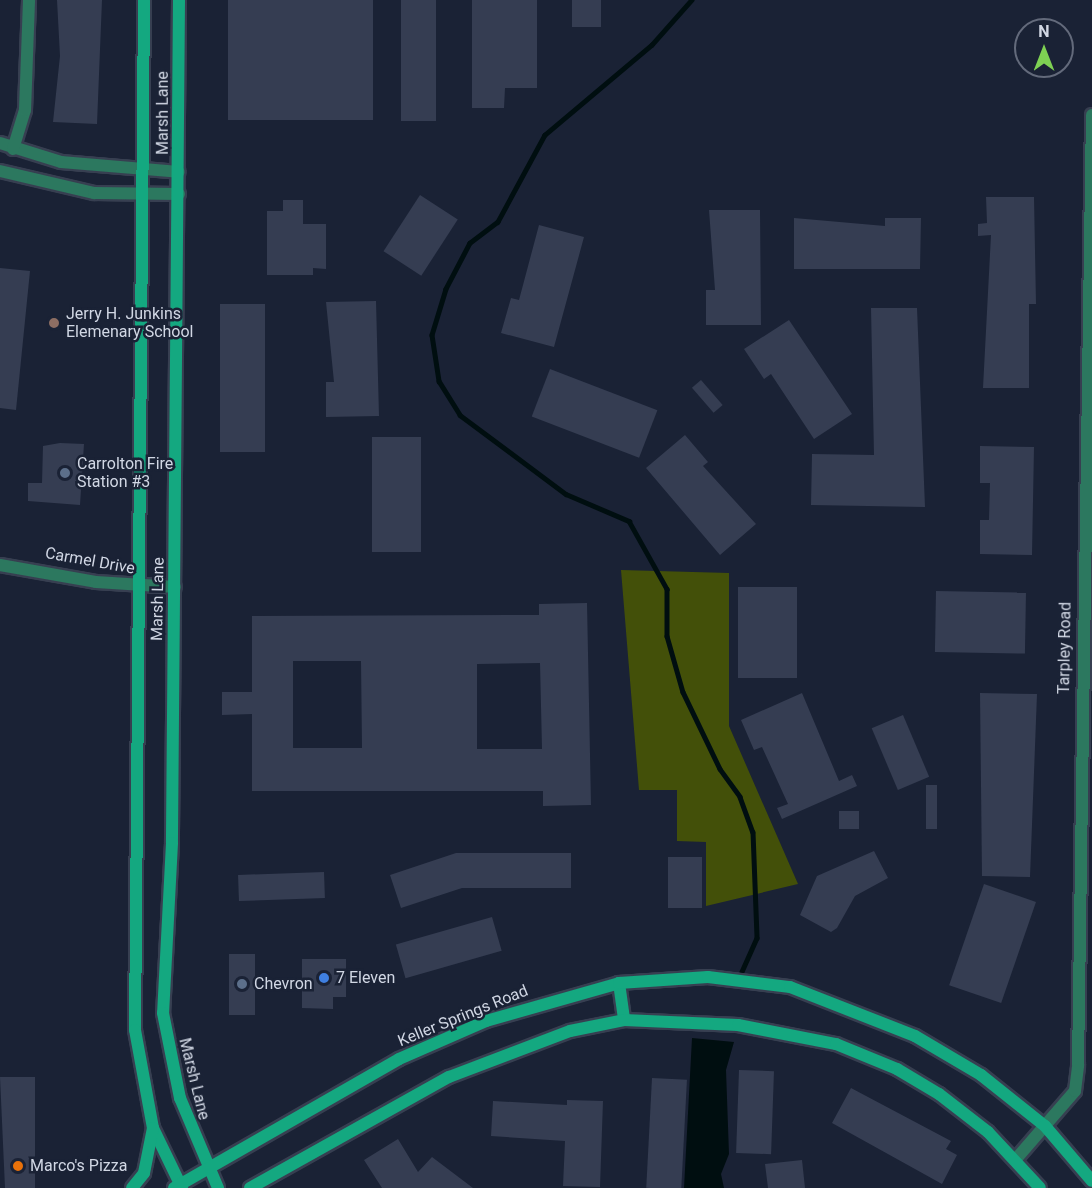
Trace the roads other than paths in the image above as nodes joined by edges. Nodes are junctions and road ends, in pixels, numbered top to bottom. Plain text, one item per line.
1 (29, 0) edge
2 (144, 0) edge
3 (179, 0) edge
4 (1092, 115) edge
5 (0, 143) edge
6 (12, 149) junction
7 (144, 170) junction
8 (0, 171) edge
9 (179, 172) junction
10 (179, 194) junction
11 (144, 195) junction
12 (1091, 291) edge
13 (0, 565) edge
14 (140, 587) junction
15 (175, 587) junction
16 (619, 983) junction
17 (624, 1020) junction
18 (1045, 1126) junction
19 (153, 1128) junction
20 (1016, 1159) junction
21 (210, 1168) junction
22 (1092, 1181) edge
23 (179, 1187) edge
24 (132, 1188) edge
25 (218, 1188) edge
26 (250, 1188) edge
27 (1040, 1188) edge

1 - 6 street
2 - 7 main road, Marsh Lane
3 - 9 main road, Marsh Lane
4 - 12 street, Tarpley Road
5 - 6 street
6 - 7 street
7 - 9 street
7 - 11 main road, Marsh Lane
8 - 11 street
9 - 10 main road, Marsh Lane
10 - 11 street
10 - 15 main road, Marsh Lane
11 - 14 main road, Marsh Lane
12 - 18 street, Tarpley Road
13 - 14 street, Carmel Drive
14 - 15 street, Carmel Drive
14 - 19 main road, Marsh Lane
15 - 21 main road, Marsh Lane
16 - 17 main road
16 - 18 main road, Keller Springs Road
16 - 21 main road, Keller Springs Road
17 - 20 main road
17 - 26 main road
18 - 20 street, Tarpley Road
18 - 22 main road, Keller Springs Road
19 - 23 main road, Marsh Lane
19 - 24 main road
20 - 27 main road
21 - 23 main road, Keller Springs Road
21 - 25 main road, Marsh Lane

